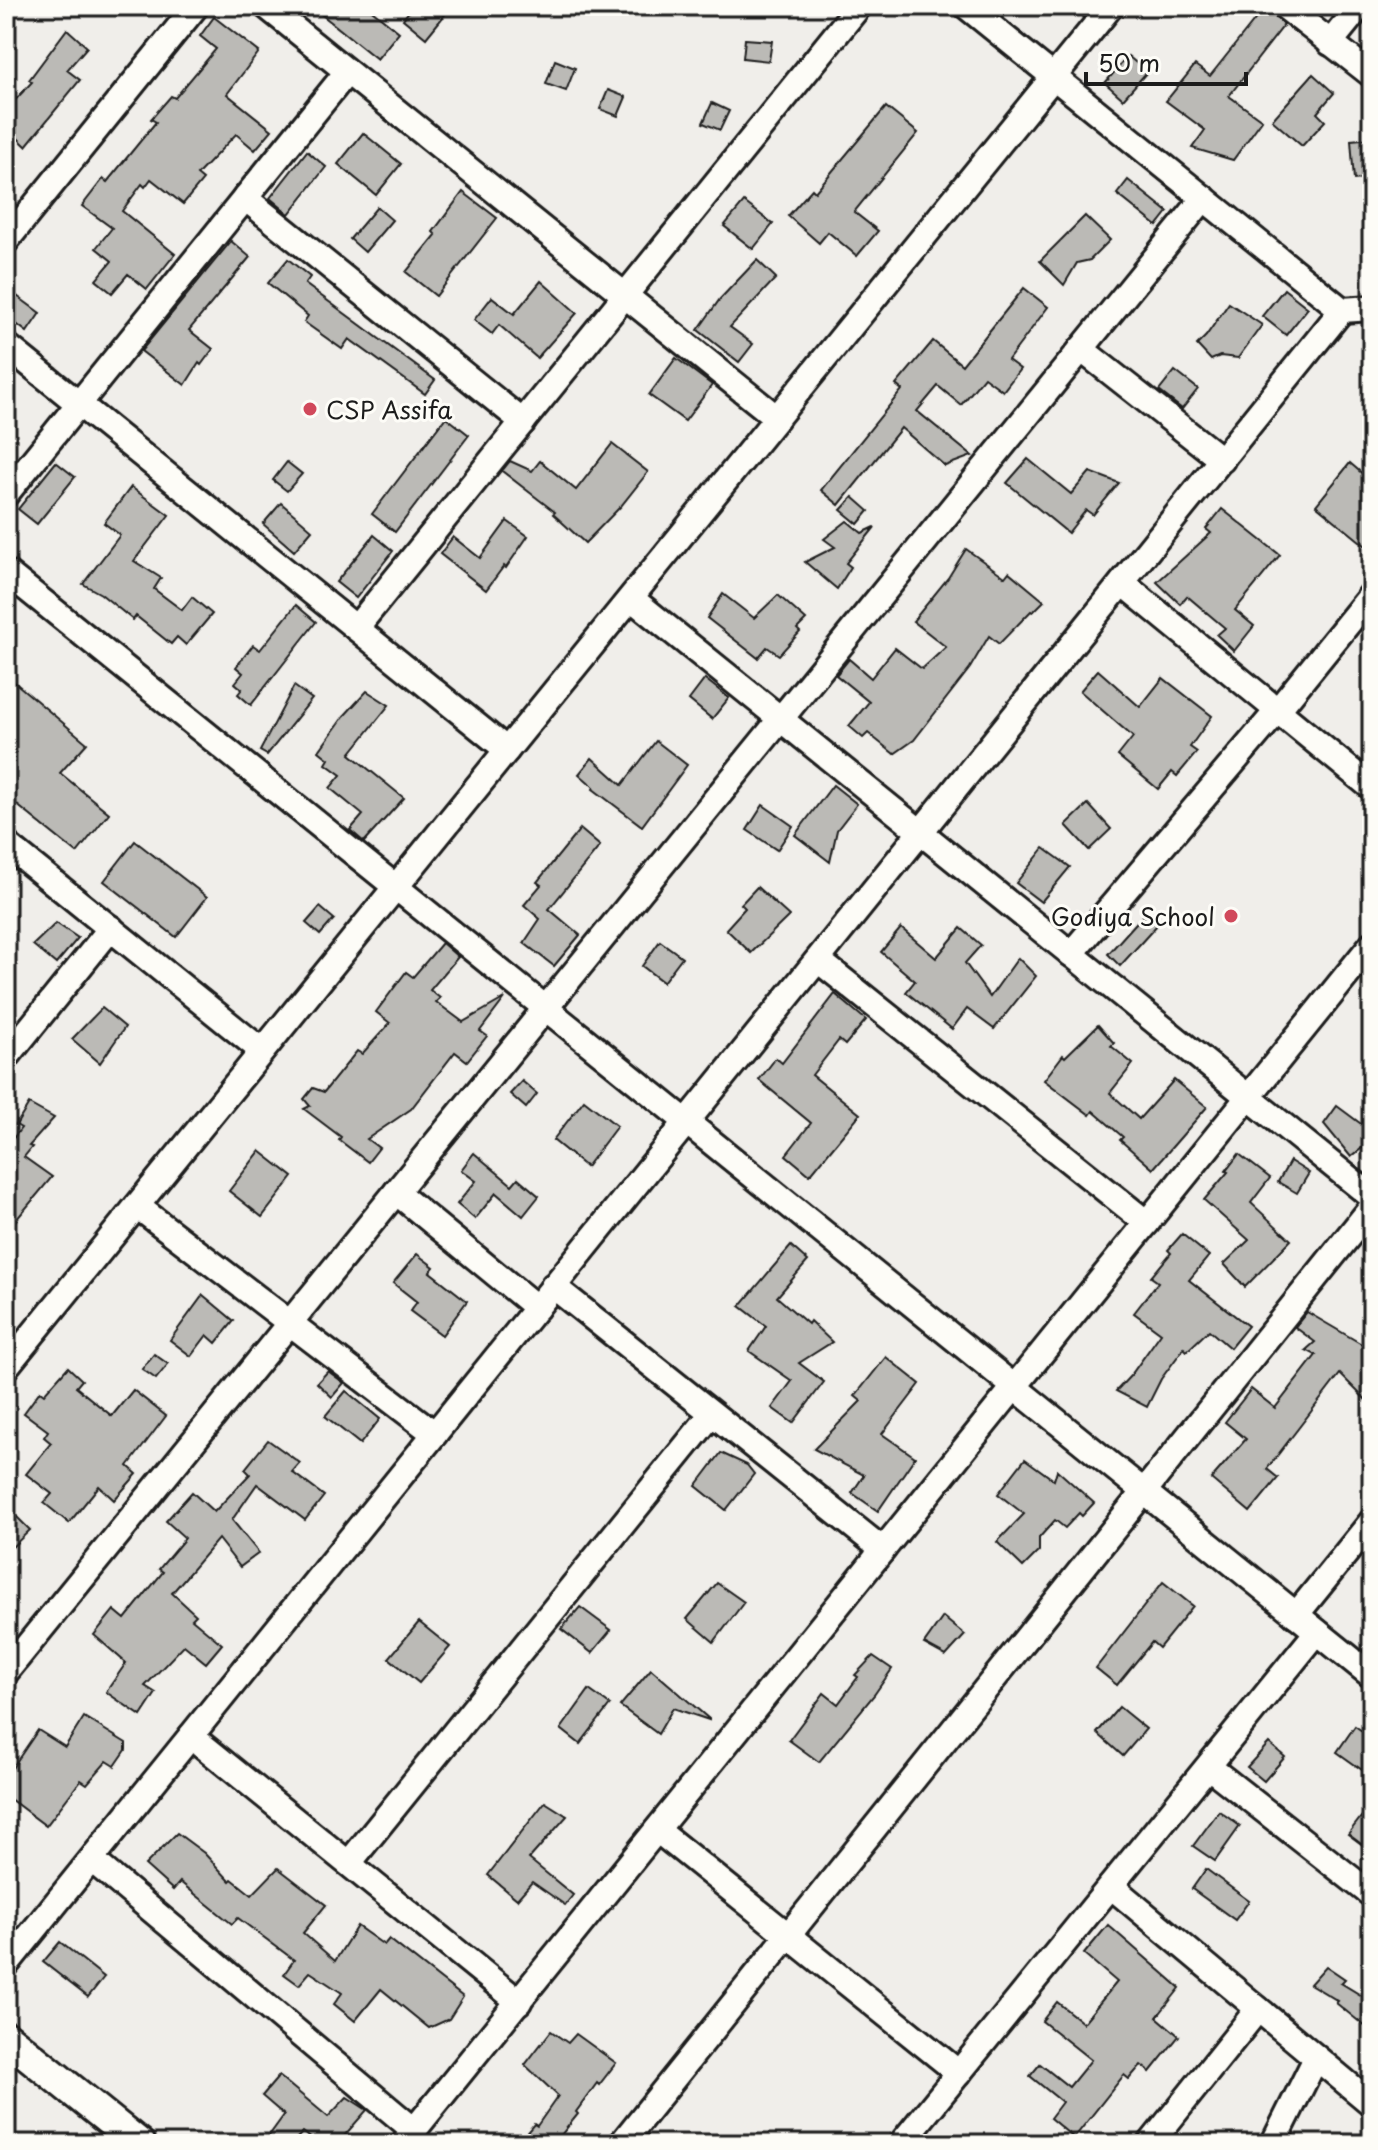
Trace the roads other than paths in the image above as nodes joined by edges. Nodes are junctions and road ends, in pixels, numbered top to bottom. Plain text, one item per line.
1 (196, 6) edge
2 (266, 6) edge
3 (859, 6) edge
4 (966, 6) edge
5 (1111, 6) edge
6 (1284, 6) edge
7 (1360, 6) edge
8 (1330, 43) junction
9 (347, 72) junction
10 (1372, 75) edge
11 (1054, 77) junction
12 (245, 198) junction
13 (1204, 198) junction
14 (6, 241) edge
15 (625, 296) junction
16 (1372, 308) edge
17 (1342, 310) junction
18 (6, 345) edge
19 (1081, 349) junction
20 (79, 404) junction
21 (777, 418) junction
22 (523, 422) junction
23 (1222, 460) junction
24 (6, 494) edge
25 (6, 572) edge
26 (1122, 583) junction
27 (1372, 594) edge
28 (631, 598) junction
29 (356, 628) junction
30 (1278, 710) junction
31 (780, 719) junction
32 (507, 750) junction
33 (1372, 788) edge
34 (921, 832) junction
35 (6, 844) edge
36 (396, 887) junction
37 (111, 928) junction
38 (1372, 944) edge
39 (1071, 954) junction
40 (818, 960) junction
41 (545, 1008) junction
42 (262, 1051) junction
43 (6, 1058) edge
44 (1248, 1097) junction
45 (687, 1122) junction
46 (396, 1192) junction
47 (1372, 1197) edge
48 (137, 1206) junction
49 (1372, 1207) edge
50 (1147, 1223) junction
51 (553, 1286) junction
52 (537, 1308) junction
53 (289, 1324) junction
54 (14, 1342) edge
55 (6, 1367) edge
56 (1014, 1387) junction
57 (711, 1415) junction
58 (435, 1434) junction
59 (1143, 1492) junction
60 (1372, 1521) edge
61 (883, 1550) junction
62 (1296, 1615) junction
63 (1317, 1632) junction
64 (6, 1672) edge
65 (1372, 1676) edge
66 (191, 1736) junction
67 (1209, 1767) junction
68 (657, 1830) junction
69 (92, 1860) junction
70 (349, 1863) junction
71 (1111, 1886) junction
72 (1372, 1895) edge
73 (787, 1935) junction
74 (6, 1965) edge
75 (519, 2002) junction
76 (1258, 2009) junction
77 (6, 2037) edge
78 (1316, 2058) junction
79 (959, 2073) junction
80 (1372, 2104) edge
81 (409, 2137) edge
82 (139, 2144) edge
83 (621, 2144) edge
84 (901, 2144) edge
85 (1150, 2144) edge
86 (1273, 2144) edge

1 - 14 street
2 - 9 street
3 - 15 street
4 - 11 street
5 - 11 street
6 - 8 street
7 - 8 street
8 - 10 street
9 - 12 street
9 - 15 street
11 - 13 street
11 - 21 street
12 - 20 street
12 - 22 street
13 - 17 street
13 - 19 street
15 - 21 street
15 - 22 street
16 - 17 street
17 - 23 street
18 - 20 street
19 - 23 street
19 - 31 street
20 - 24 street
20 - 29 street
21 - 28 street
22 - 29 street
23 - 26 street
25 - 36 street
26 - 30 street
26 - 34 street
27 - 30 street
28 - 31 street
28 - 32 street
29 - 32 street
30 - 33 street
30 - 39 street
31 - 34 street
31 - 41 street
32 - 36 street
34 - 39 street
34 - 40 street
35 - 37 street
36 - 41 street
36 - 42 street
37 - 42 street
37 - 43 street
38 - 44 street
39 - 44 street
40 - 45 street
40 - 50 street
41 - 45 street
41 - 46 street
42 - 48 street
44 - 47 street
44 - 50 street
45 - 51 street
45 - 56 street
46 - 52 street
46 - 53 street
48 - 53 street
48 - 54 street
49 - 59 street
50 - 56 street
51 - 52 street
51 - 57 street
52 - 58 street
53 - 58 street
53 - 64 street
54 - 55 street
56 - 59 street
56 - 61 street
57 - 61 street
57 - 70 street
58 - 66 street
59 - 62 street
59 - 73 street
60 - 62 street
61 - 68 street
62 - 63 street
63 - 65 street
63 - 67 street
66 - 69 street
66 - 70 street
67 - 71 street
67 - 72 street
68 - 73 street
68 - 75 street
69 - 74 street
69 - 81 street
70 - 75 street
71 - 76 street
71 - 79 street
73 - 79 street
73 - 83 street
75 - 81 street
76 - 78 street
76 - 85 street
77 - 82 street
78 - 80 street
78 - 86 street
79 - 84 street

